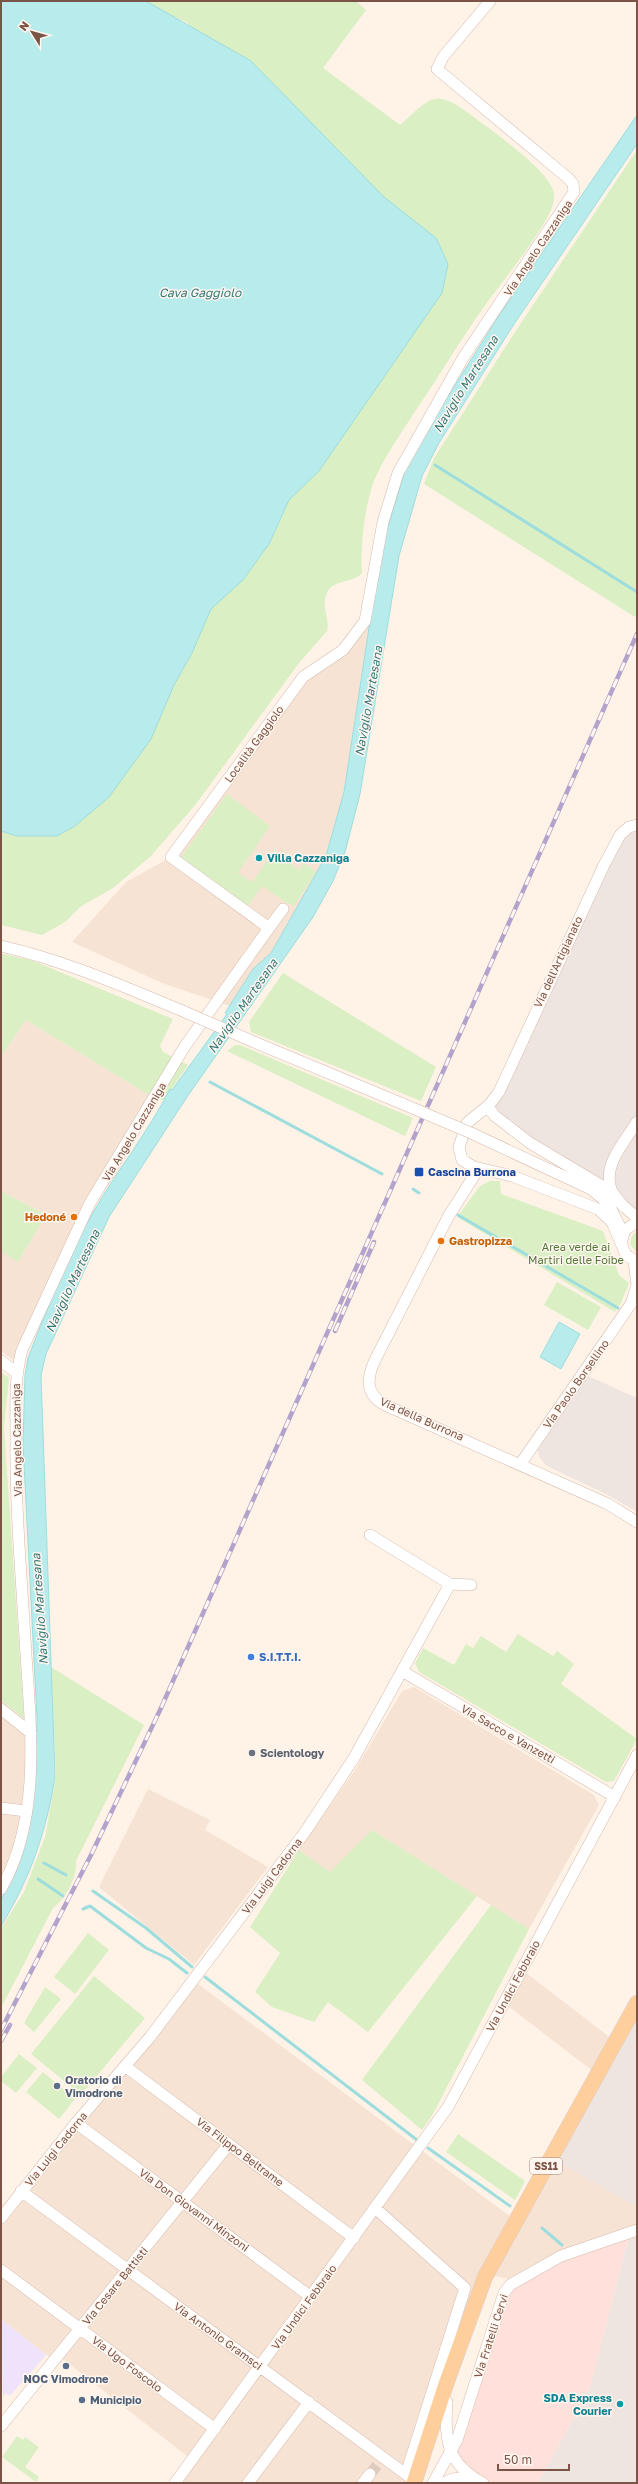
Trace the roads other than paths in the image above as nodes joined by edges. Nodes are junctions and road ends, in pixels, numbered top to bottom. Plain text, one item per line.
1 (490, 1) edge
2 (431, 413) joint
3 (637, 825) edge
4 (283, 909) dead end
5 (269, 928) junction
6 (1, 946) edge
7 (488, 1107) junction
8 (637, 1122) edge
9 (479, 1168) junction
10 (592, 1189) junction
11 (612, 1192) junction
12 (623, 1206) junction
13 (637, 1218) edge
14 (637, 1222) edge
15 (622, 1239) junction
16 (635, 1262) edge
17 (637, 1295) edge
18 (630, 1305) junction
19 (1, 1361) edge
20 (17, 1373) junction
21 (521, 1464) junction
22 (637, 1522) edge
23 (370, 1535) dead end
24 (450, 1584) junction
25 (471, 1585) dead end
26 (402, 1671) junction
27 (1, 1709) edge
28 (31, 1733) junction
29 (637, 1755) edge
30 (615, 1797) junction
31 (1, 1808) edge
32 (26, 1812) junction
33 (1, 1888) edge
34 (637, 2003) edge
35 (126, 2067) junction
36 (76, 2123) junction
37 (228, 2144) junction
38 (21, 2191) junction
39 (182, 2202) junction
40 (375, 2208) junction
41 (1, 2218) edge
42 (637, 2230) edge
43 (354, 2238) junction
44 (128, 2269) junction
45 (1, 2270) edge
46 (311, 2297) junction
47 (81, 2329) junction
48 (464, 2333) junction
49 (261, 2367) junction
50 (308, 2402) junction
51 (446, 2402) junction
52 (1, 2426) edge
53 (215, 2429) junction
54 (451, 2452) junction
55 (471, 2477) junction
56 (414, 2480) edge
57 (180, 2481) edge
58 (248, 2483) edge
59 (433, 2483) edge
60 (444, 2483) edge
61 (482, 2483) edge

1 - 2 street, Via Angelo Cazzaniga
2 - 5 street, Località Gaggiolo
3 - 7 street, Via dell'Artigianato
4 - 5 street
5 - 20 street, Via Angelo Cazzaniga
6 - 10 street, bridge
7 - 9 street, Via dell'Artigianato
7 - 11 street
8 - 11 street
9 - 15 street, Via dell'Artigianato
9 - 21 street, Via della Burrona
10 - 12 street
10 - 15 street
11 - 12 street
12 - 13 street
14 - 15 street
15 - 16 street
16 - 18 street, Via Paolo Borsellino
17 - 18 street, Via Paolo Borsellino
18 - 21 street, Via Paolo Borsellino
19 - 20 street
20 - 28 street, Via Angelo Cazzaniga
21 - 22 street, Via della Burrona
23 - 24 street
24 - 25 street
24 - 26 street, Via Luigi Cadorna
26 - 30 street, Via Sacco e Vanzetti
26 - 35 street, Via Luigi Cadorna
27 - 28 street
28 - 32 street, Via Angelo Cazzaniga
29 - 30 street, Via Undici Febbraio
30 - 40 street, Via Undici Febbraio
31 - 32 street
32 - 33 street, Via Angelo Cazzaniga
34 - 48 main road, SS11
35 - 36 street, Via Luigi Cadorna
35 - 37 street, Via Filippo Beltrame
36 - 38 street, Via Luigi Cadorna
36 - 39 street, Via Don Giovanni Minzoni
37 - 39 street, Via Cesare Battisti
37 - 43 street, Via Filippo Beltrame
38 - 41 street, Via Luigi Cadorna
38 - 44 street, Via Antonio Gramsci
39 - 44 street, Via Cesare Battisti
39 - 46 street, Via Don Giovanni Minzoni
40 - 43 street, Via Undici Febbraio
40 - 56 street
42 - 54 street, Via Fratelli Cervi
43 - 46 street, Via Undici Febbraio
44 - 47 street, Via Cesare Battisti
44 - 49 street, Via Antonio Gramsci
45 - 47 street, Via Ugo Foscolo
46 - 49 street, Via Undici Febbraio
47 - 52 street, Via Cesare Battisti
47 - 53 street, Via Ugo Foscolo
48 - 51 main road, SS11
48 - 56 main road, SS11
49 - 50 street, Via Antonio Gramsci
49 - 53 street, Via Undici Febbraio
50 - 56 street, Via Antonio Gramsci
50 - 58 street
51 - 54 street
51 - 56 main road, SS11
53 - 57 street, Via Undici Febbraio
54 - 55 street
54 - 59 street, Via Fratelli Cervi
55 - 60 street
55 - 61 street

